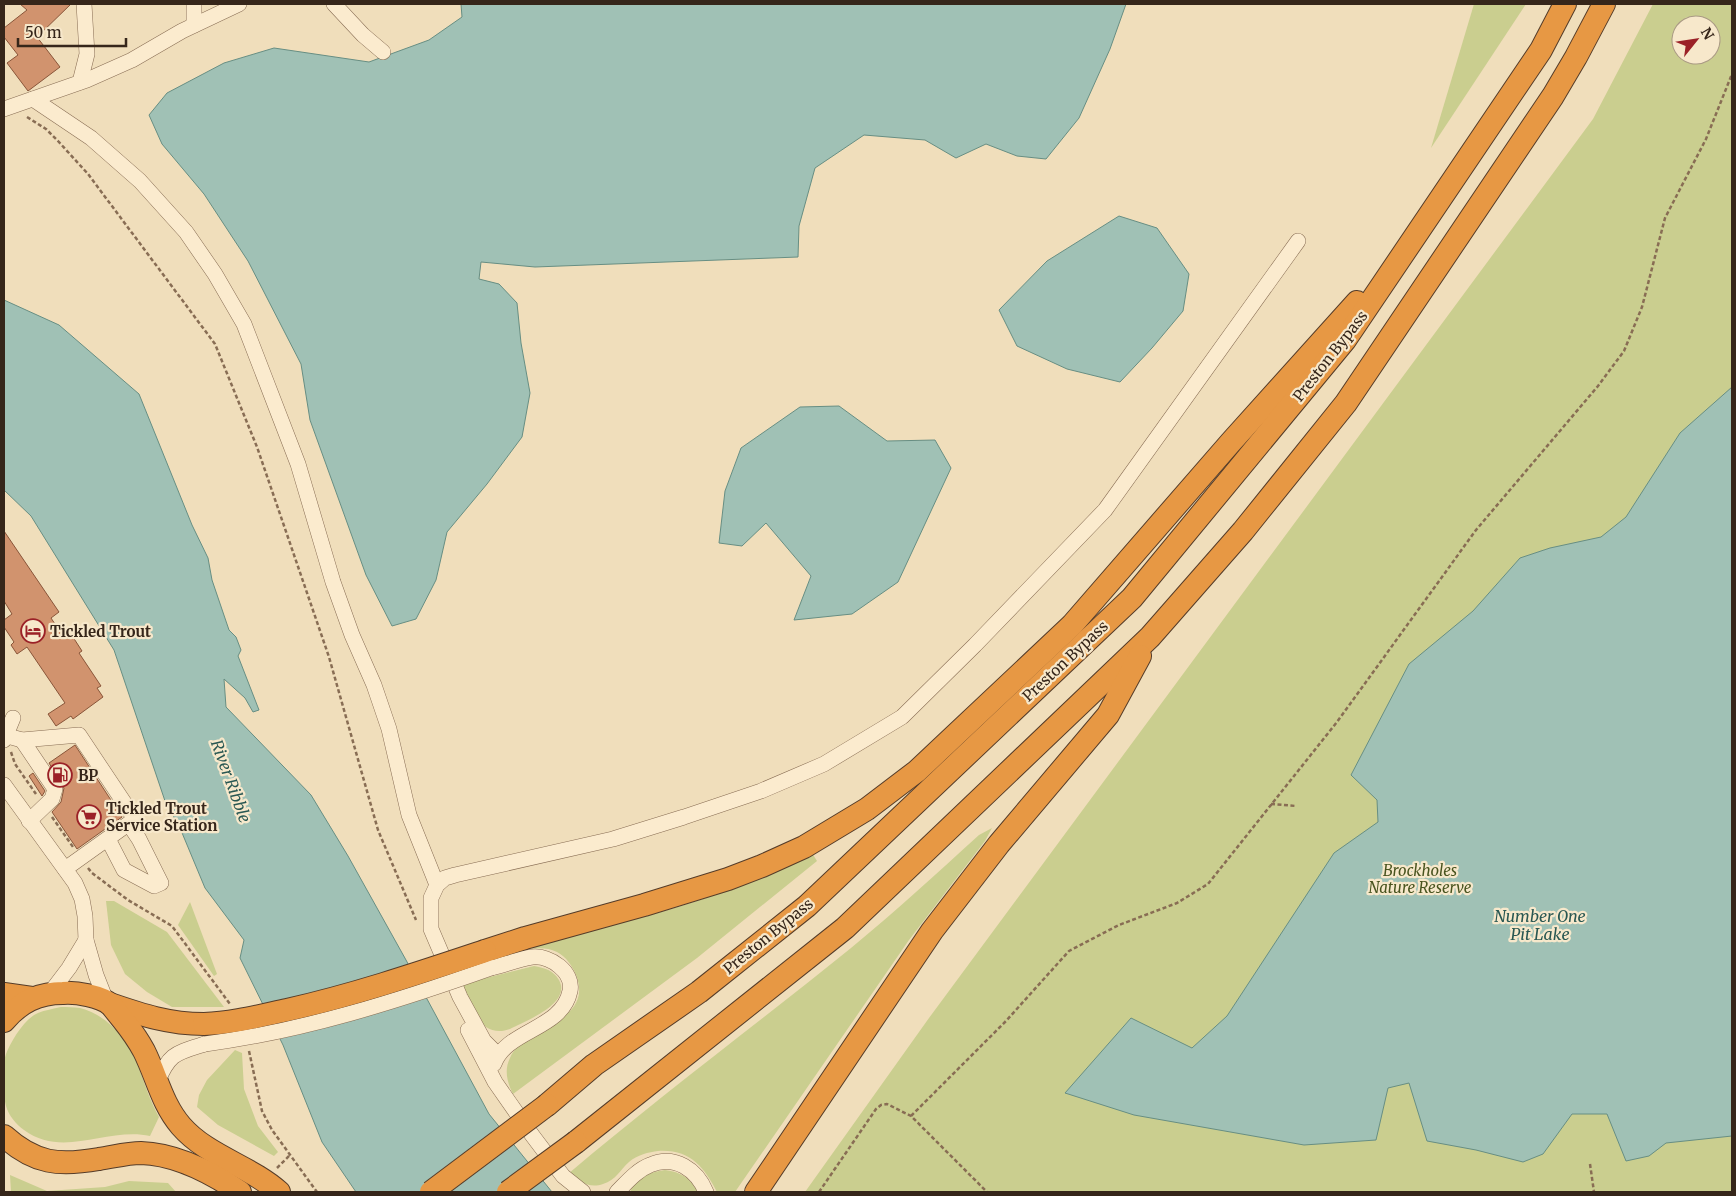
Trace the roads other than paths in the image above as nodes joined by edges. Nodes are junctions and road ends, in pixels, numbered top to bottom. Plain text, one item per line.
1 (84, 4) edge
2 (194, 4) edge
3 (239, 4) edge
4 (334, 4) edge
5 (1565, 4) edge
6 (1604, 4) edge
7 (194, 25) junction
8 (383, 52) dead end
9 (80, 82) junction
10 (33, 99) junction
11 (4, 109) edge
12 (1413, 240) junction
13 (1298, 241) dead end
14 (1150, 637) junction
15 (13, 718) dead end
16 (4, 737) edge
17 (22, 740) junction
18 (4, 786) edge
19 (29, 821) junction
20 (129, 824) junction
21 (108, 839) junction
22 (65, 869) junction
23 (437, 885) junction
24 (86, 940) junction
25 (426, 945) road end
26 (488, 960) junction
27 (4, 994) edge
28 (41, 995) junction
29 (109, 1003) junction
30 (4, 1021) edge
31 (205, 1034) junction
32 (498, 1055) junction
33 (494, 1080) junction
34 (156, 1083) junction
35 (4, 1136) edge
36 (240, 1192) edge
37 (279, 1192) edge
38 (431, 1192) edge
39 (508, 1192) edge
40 (583, 1192) edge
41 (617, 1192) edge
42 (706, 1192) edge
43 (756, 1192) edge

1 - 9 street
2 - 7 street
3 - 7 street
4 - 8 street
5 - 12 highway, Preston Bypass
6 - 14 highway
7 - 9 street
9 - 10 street
10 - 11 street
10 - 23 street
12 - 26 highway
12 - 38 highway, Preston Bypass, bridge
13 - 23 street
14 - 39 highway, bridge
14 - 43 highway
15 - 16 street
16 - 17 street
17 - 19 street
17 - 20 street
18 - 19 street
19 - 22 street
20 - 21 street
20 - 21 street
21 - 22 street
22 - 24 street
23 - 32 street
24 - 28 street
24 - 29 street
25 - 33 street
26 - 31 highway, bridge
26 - 32 street
27 - 28 highway
28 - 29 highway
28 - 30 highway
29 - 31 highway
29 - 34 highway
31 - 34 street
32 - 33 street
33 - 40 street
34 - 37 highway
35 - 36 highway
41 - 42 street

